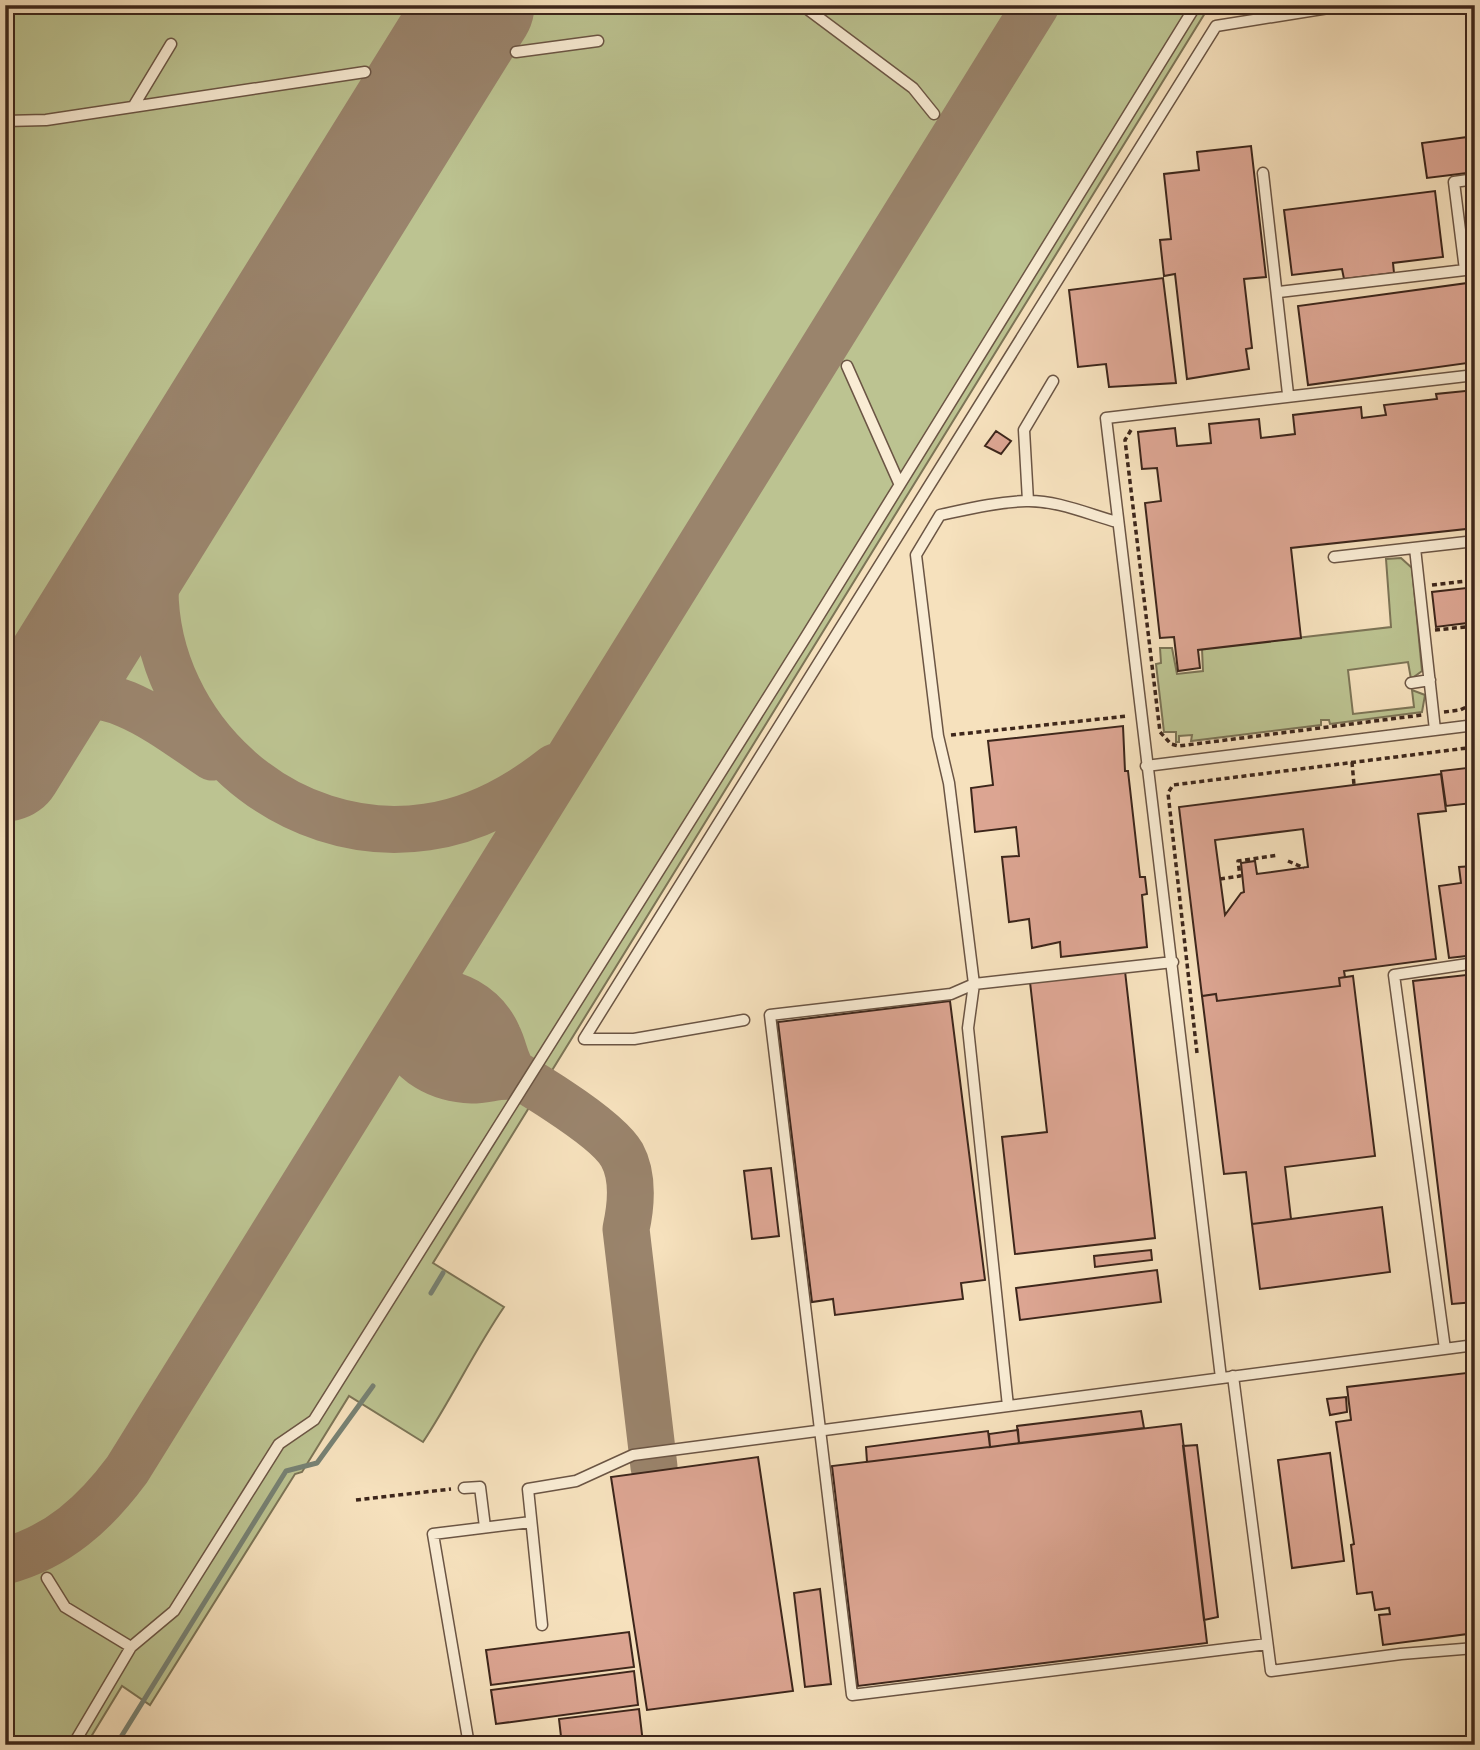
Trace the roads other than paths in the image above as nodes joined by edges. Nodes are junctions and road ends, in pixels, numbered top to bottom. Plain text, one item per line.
1 (802, 5) edge
2 (1196, 5) edge
3 (1347, 5) edge
4 (597, 41) dead end
5 (172, 44) dead end
6 (516, 52) dead end
7 (365, 72) dead end
8 (133, 107) junction
9 (934, 114) dead end
10 (5, 121) edge
11 (1263, 173) dead end
12 (1475, 179) edge
13 (1279, 292) junction
14 (847, 366) dead end
15 (1475, 374) edge
16 (1053, 381) dead end
17 (1288, 394) junction
18 (898, 483) junction
19 (1028, 500) junction
20 (1117, 522) junction
21 (1475, 541) edge
22 (1415, 548) junction
23 (1334, 557) dead end
24 (1430, 680) junction
25 (1411, 683) dead end
26 (1475, 725) edge
27 (1435, 730) junction
28 (1146, 766) junction
29 (1173, 962) junction
30 (1475, 963) edge
31 (974, 984) junction
32 (744, 1020) dead end
33 (1475, 1345) edge
34 (1445, 1349) junction
35 (1233, 1376) junction
36 (1221, 1378) junction
37 (1008, 1406) junction
38 (818, 1431) junction
39 (464, 1488) road end
40 (531, 1521) junction
41 (485, 1527) junction
42 (47, 1578) dead end
43 (542, 1625) dead end
44 (1267, 1644) junction
45 (131, 1647) junction
46 (1475, 1648) edge
47 (73, 1745) edge
48 (469, 1745) edge

1 - 9 lane
2 - 18 lane
3 - 32 lane
4 - 6 lane
5 - 8 lane
7 - 8 lane
8 - 10 lane
11 - 13 lane
12 - 13 lane
13 - 17 lane
14 - 18 lane
15 - 17 lane
16 - 19 lane
17 - 20 lane
18 - 45 lane
19 - 20 lane
19 - 31 lane
20 - 28 lane
21 - 22 lane
22 - 23 lane
22 - 24 lane
24 - 25 lane
24 - 27 lane
26 - 27 lane
27 - 28 lane
28 - 29 lane
29 - 31 lane
29 - 36 lane
30 - 34 lane
31 - 37 lane
31 - 38 lane
33 - 34 lane
34 - 35 lane
35 - 36 lane
35 - 44 lane
36 - 37 lane
37 - 38 lane
38 - 40 lane
38 - 44 lane
39 - 41 lane
40 - 41 lane
40 - 43 lane
41 - 48 lane
42 - 45 lane
44 - 46 lane
45 - 47 lane

